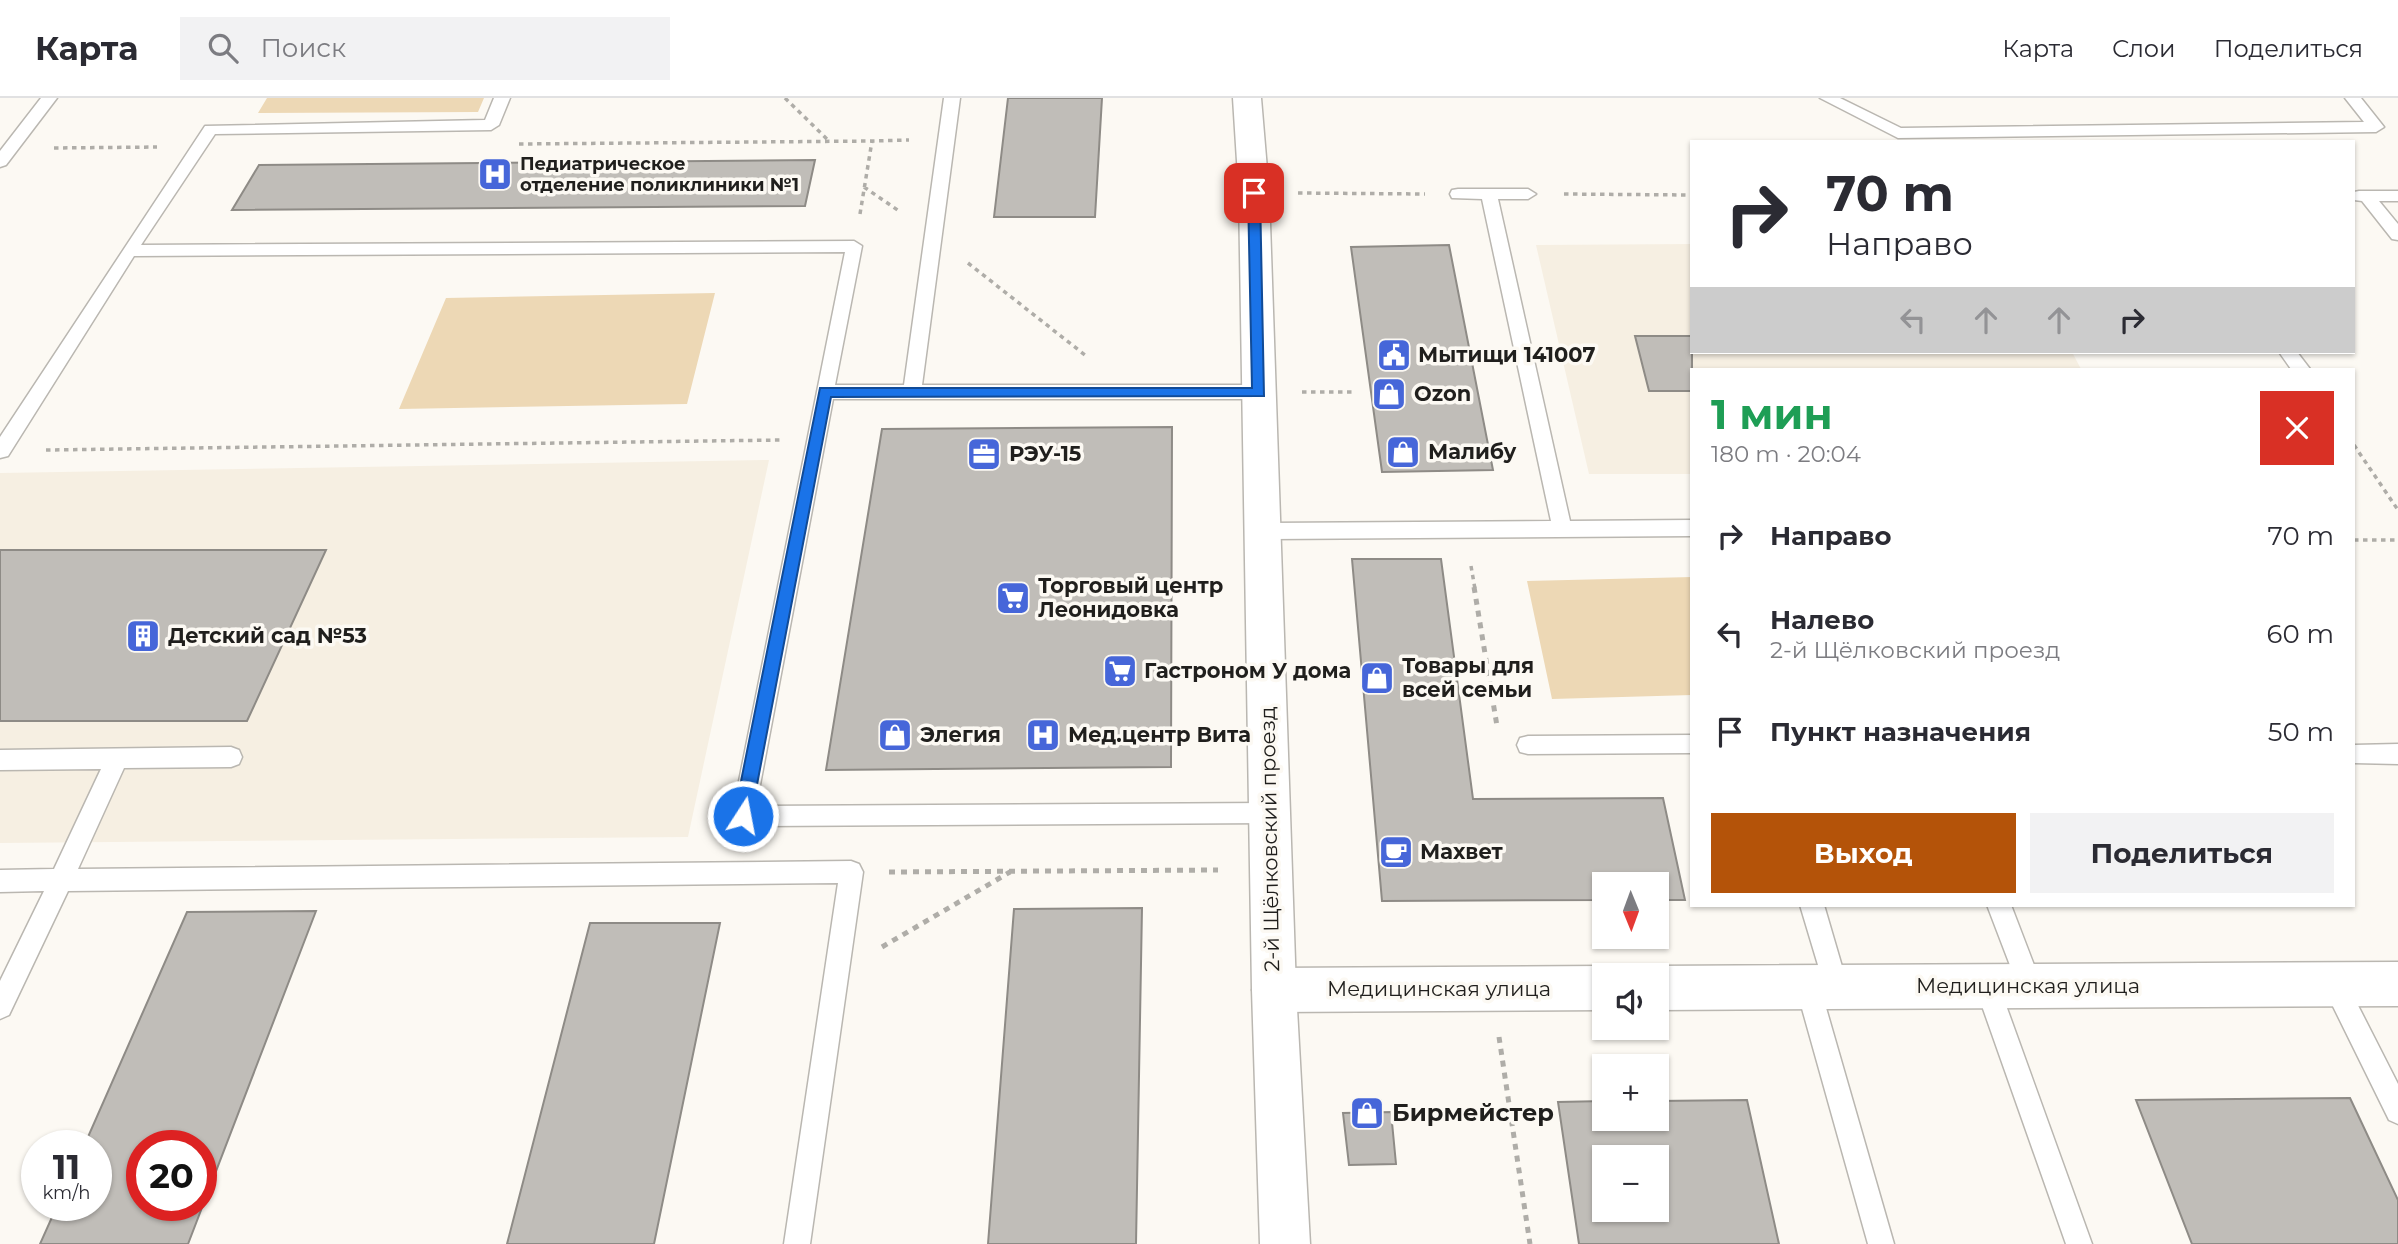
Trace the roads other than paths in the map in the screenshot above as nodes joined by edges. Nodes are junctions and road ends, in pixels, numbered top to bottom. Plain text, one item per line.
1 (49, 98) edge
2 (502, 98) edge
3 (952, 98) edge
4 (1247, 98) edge
5 (1828, 98) edge
6 (2353, 98) edge
7 (0, 162) edge
8 (1458, 194) road end
9 (1489, 194) junction
10 (1528, 194) road end
11 (2360, 196) edge
12 (2398, 197) edge
13 (2398, 235) edge
14 (130, 251) junction
15 (2290, 354) edge
16 (2300, 368) edge
17 (825, 392) junction
18 (912, 392) junction
19 (1259, 393) junction
20 (1, 451) edge
21 (1690, 528) edge
22 (1562, 529) junction
23 (1262, 531) junction
24 (1690, 744) edge
25 (1528, 745) road end
26 (2355, 754) edge
27 (2398, 754) edge
28 (231, 757) dead end
29 (117, 759) junction
30 (0, 760) edge
31 (1270, 813) junction
32 (61, 880) junction
33 (0, 881) edge
34 (1812, 907) edge
35 (2000, 907) edge
36 (8, 975) edge
37 (2334, 984) junction
38 (2398, 984) edge
39 (2009, 986) junction
40 (1822, 987) junction
41 (1592, 988) edge
42 (1669, 988) edge
43 (1274, 990) junction
44 (0, 1007) edge
45 (2398, 1111) edge
46 (797, 1244) edge
47 (1285, 1244) edge
48 (1881, 1244) edge
49 (2079, 1244) edge

1 - 7 lane
2 - 14 lane
3 - 18 lane
4 - 19 street, 2-й Щёлковский проезд
5 - 6 lane
8 - 9 lane
9 - 10 lane
9 - 22 lane
11 - 12 lane
11 - 13 lane
14 - 17 lane
14 - 20 lane
15 - 16 lane
17 - 18 lane
17 - 31 lane
18 - 19 lane
19 - 23 street, 2-й Щёлковский проезд
21 - 22 lane
22 - 23 lane
23 - 31 street, 2-й Щёлковский проезд
24 - 25 lane
26 - 27 lane
28 - 29 lane
29 - 30 lane
29 - 32 lane
31 - 43 street, 2-й Щёлковский проезд
32 - 33 lane
32 - 36 lane
32 - 46 lane
34 - 40 lane
35 - 39 lane
36 - 44 lane
37 - 38 street, Медицинская улица
37 - 39 street, Медицинская улица
37 - 45 lane
39 - 40 street, Медицинская улица
39 - 49 lane
40 - 42 street, Медицинская улица
40 - 48 lane
41 - 43 street, Медицинская улица
43 - 47 street, 2-й Щёлковский проезд

